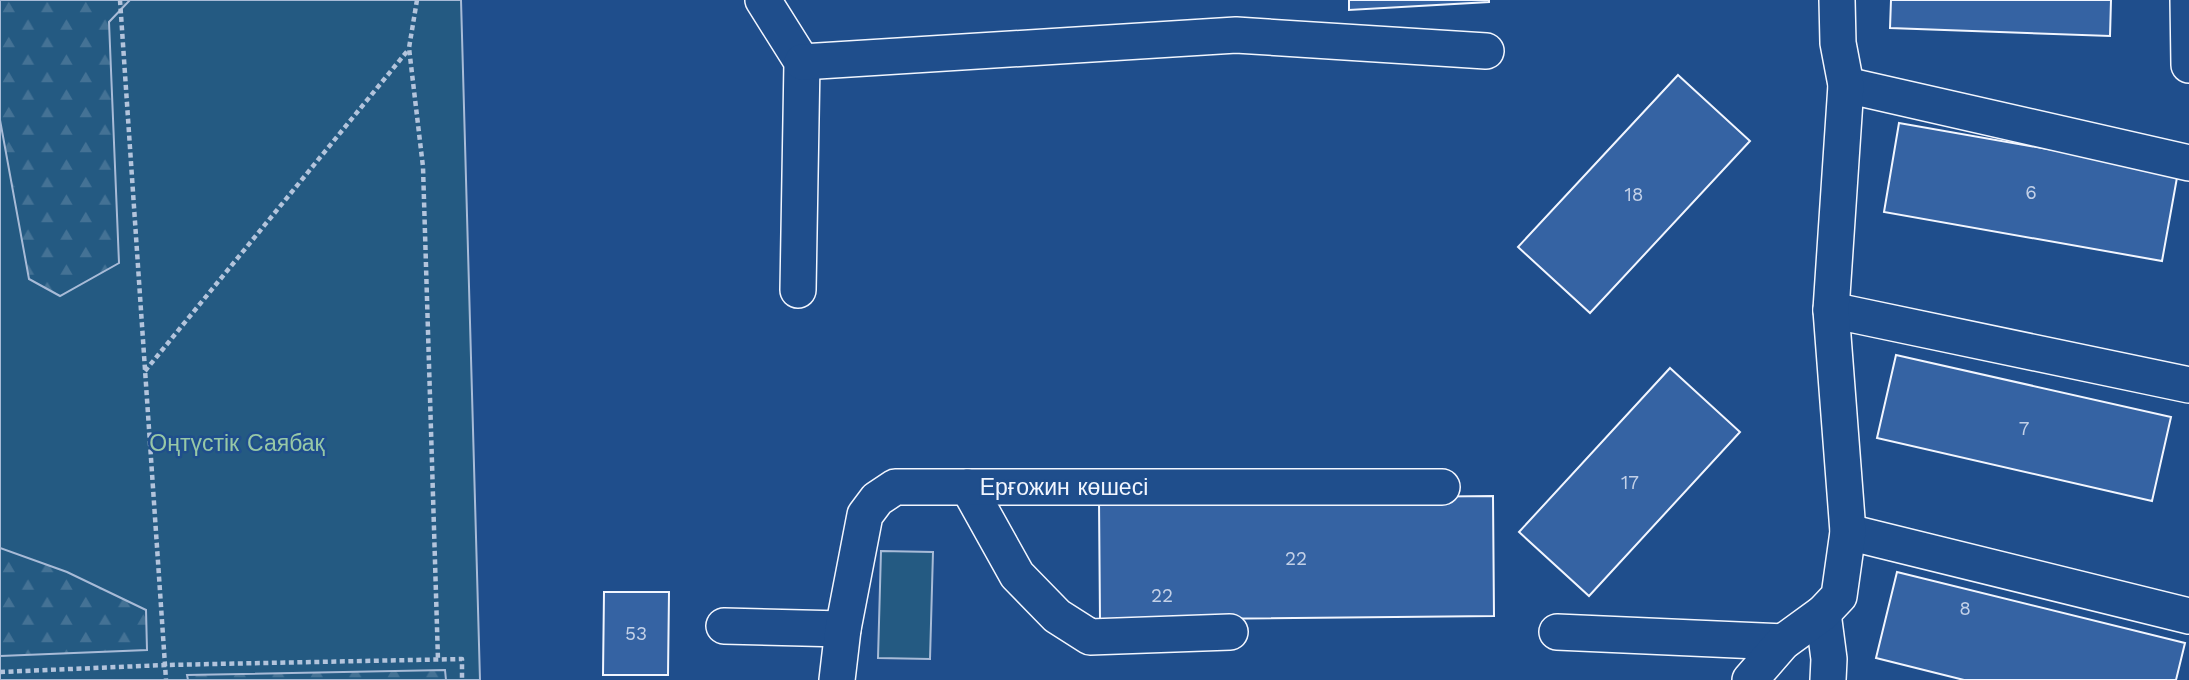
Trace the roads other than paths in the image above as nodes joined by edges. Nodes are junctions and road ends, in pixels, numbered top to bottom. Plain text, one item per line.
1 (763, 0) edge
2 (1837, 0) edge
3 (2188, 0) edge
4 (1486, 51) dead end
5 (802, 62) junction
6 (2189, 65) edge
7 (1846, 85) junction
8 (2189, 163) edge
9 (798, 290) dead end
10 (1831, 310) junction
11 (2189, 385) edge
12 (968, 487) junction
13 (1442, 487) dead end
14 (1848, 532) junction
15 (1823, 613) junction
16 (2189, 617) edge
17 (724, 626) dead end
18 (843, 629) junction
19 (1230, 632) dead end
20 (1557, 632) dead end
21 (1783, 642) junction
22 (837, 680) edge
23 (1750, 680) edge
24 (1828, 680) edge

1 - 5 street
2 - 7 street
3 - 6 street
4 - 5 street
5 - 9 street
7 - 8 street
7 - 10 street
10 - 11 street
10 - 14 street
12 - 13 street, Ерғожин көшесі
12 - 18 street, Ерғожин көшесі
12 - 19 street
14 - 15 street
14 - 16 street
15 - 21 street
15 - 24 street
17 - 18 street
18 - 22 street, Ерғожин көшесі
20 - 21 street
21 - 23 street

